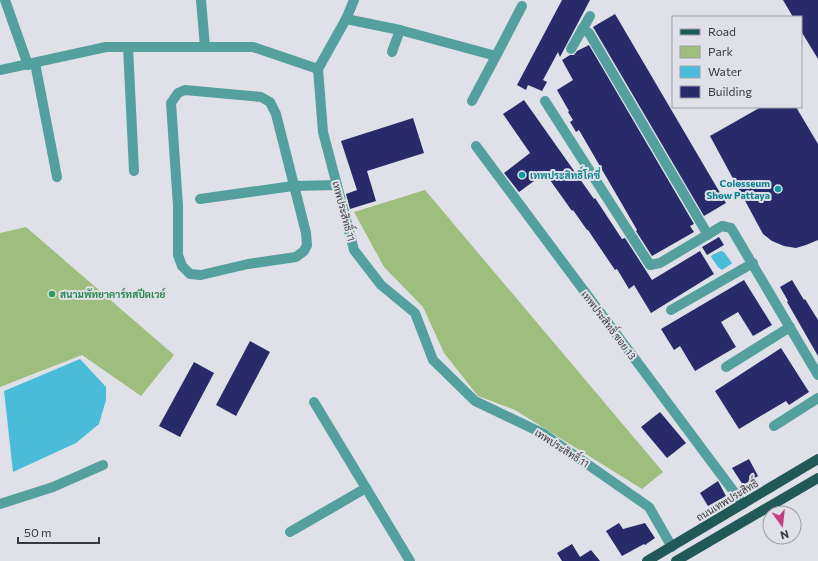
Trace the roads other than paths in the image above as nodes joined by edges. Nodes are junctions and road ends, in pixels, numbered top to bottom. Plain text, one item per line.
1 (4, 0) edge
2 (201, 0) edge
3 (354, 0) edge
4 (522, 6) dead end
5 (590, 16) dead end
6 (346, 19) junction
7 (582, 29) junction
8 (400, 30) junction
9 (128, 47) junction
10 (205, 47) junction
11 (571, 49) dead end
12 (392, 52) dead end
13 (496, 56) junction
14 (32, 64) junction
15 (318, 69) junction
16 (0, 70) edge
17 (472, 101) dead end
18 (545, 101) dead end
19 (476, 146) dead end
20 (134, 171) dead end
21 (56, 177) dead end
22 (337, 184) junction
23 (293, 186) junction
24 (200, 198) dead end
25 (708, 235) junction
26 (752, 263) junction
27 (671, 310) dead end
28 (790, 327) junction
29 (726, 367) dead end
30 (818, 375) edge
31 (818, 398) edge
32 (314, 402) dead end
33 (774, 426) dead end
34 (818, 459) edge
35 (103, 465) dead end
36 (818, 478) edge
37 (366, 488) junction
38 (0, 504) edge
39 (743, 504) junction
40 (290, 532) dead end
41 (672, 547) junction
42 (407, 560) edge
43 (647, 561) edge
44 (676, 561) edge

1 - 14 street
2 - 10 street
3 - 6 street
4 - 13 street
5 - 7 street
6 - 8 street
6 - 15 street
7 - 11 street
7 - 25 street
8 - 12 street
8 - 13 street
9 - 10 street
9 - 14 street
9 - 20 street
10 - 15 street
13 - 17 street
14 - 16 street
14 - 21 street
15 - 22 street, เทพประสิทธิ์ 11
18 - 25 street
19 - 39 street, เทพประสิทธิ์ ซอย 13
22 - 23 street
22 - 41 street, เทพประสิทธิ์ 11
23 - 23 street
23 - 24 street
25 - 26 street
26 - 27 street
26 - 28 street
28 - 29 street
28 - 30 street
31 - 33 street
32 - 37 street
34 - 39 main road, ถนนเทพประสิทธิ์
35 - 38 street
36 - 44 main road
37 - 40 street
37 - 42 street
39 - 41 main road, ถนนเทพประสิทธิ์
41 - 43 main road, ถนนเทพประสิทธิ์

